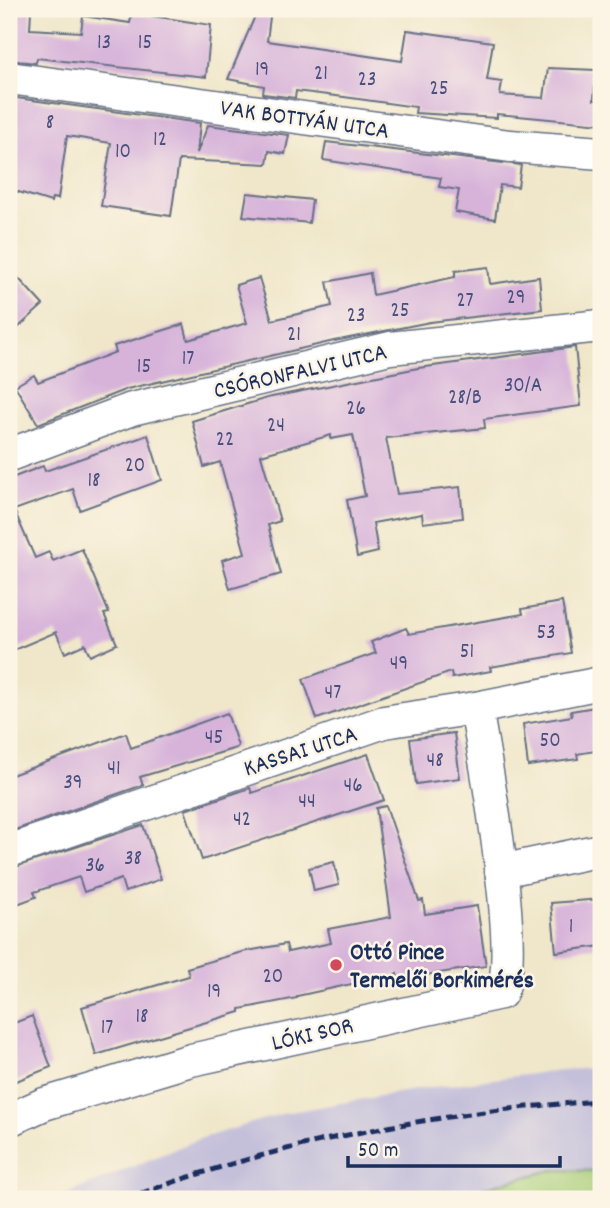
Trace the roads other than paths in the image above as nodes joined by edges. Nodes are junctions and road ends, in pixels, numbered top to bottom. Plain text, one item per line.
1 (9, 78) edge
2 (601, 153) edge
3 (601, 326) edge
4 (14, 442) edge
5 (601, 683) edge
6 (476, 708) junction
7 (601, 850) edge
8 (9, 851) edge
9 (501, 872) junction
10 (9, 1120) edge

1 - 2 street, VAK BOTTYÁN UTCA
3 - 4 street, CSÓRONFALVI UTCA
5 - 6 street, KASSAI UTCA
6 - 8 street, KASSAI UTCA
6 - 9 street
7 - 9 street
9 - 10 street, LÓKI SOR

